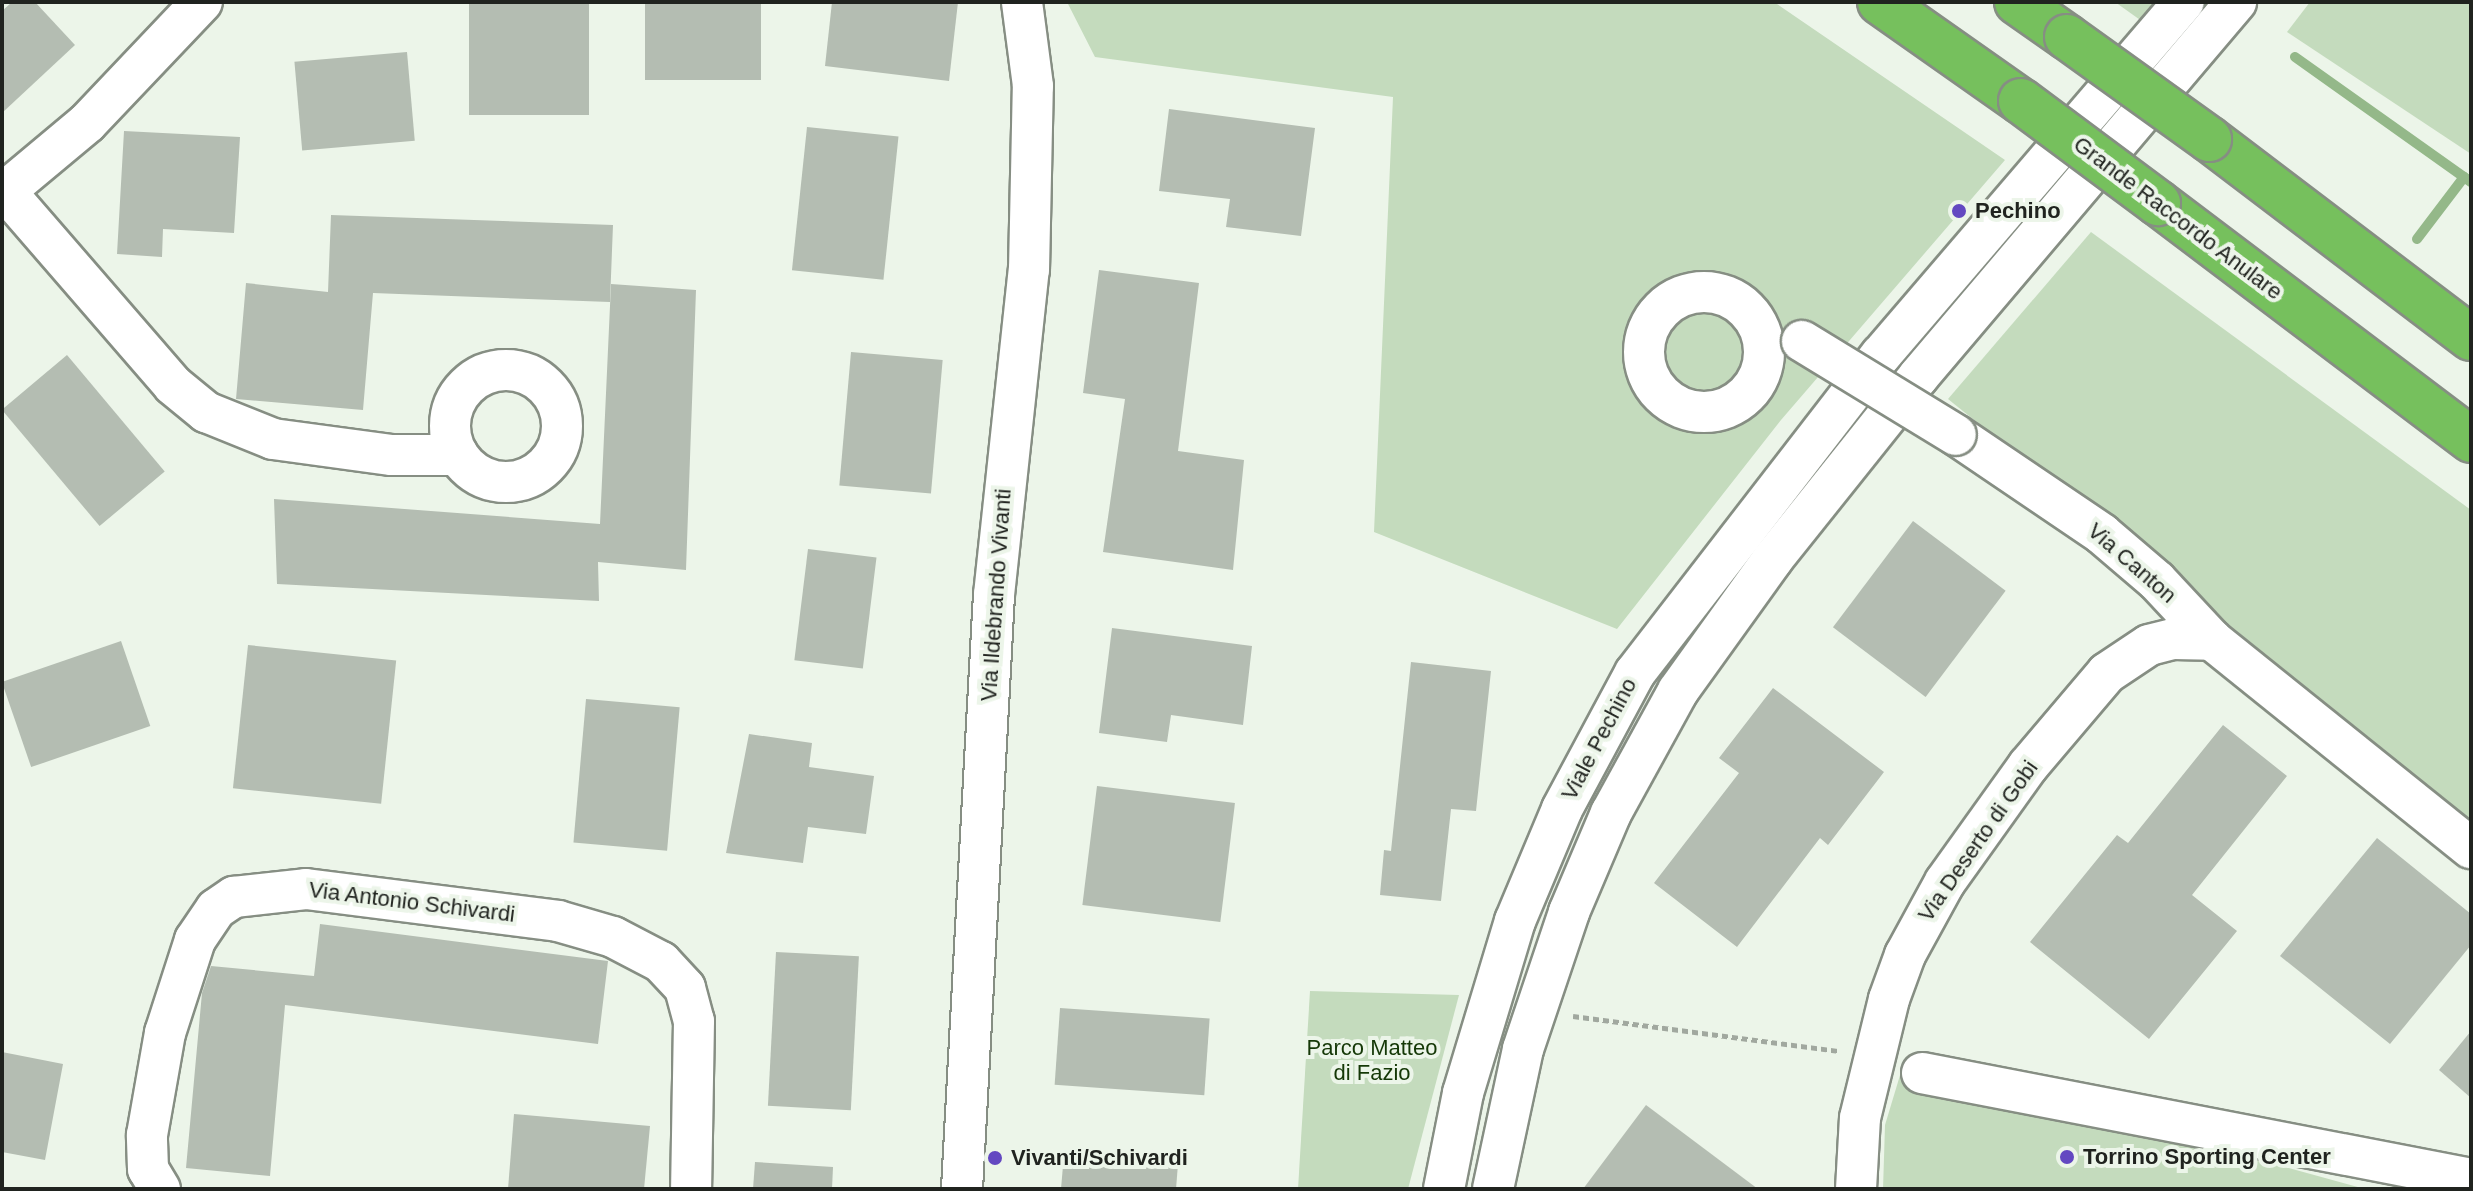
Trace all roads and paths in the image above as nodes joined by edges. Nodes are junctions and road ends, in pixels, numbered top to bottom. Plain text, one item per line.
1 (202, 2) edge
2 (1022, 2) edge
3 (1880, 2) edge
4 (2017, 2) edge
5 (2184, 2) edge
6 (2236, 2) edge
7 (4, 193) edge
8 (1760, 326) dead end
9 (2471, 338) edge
10 (2471, 440) edge
11 (458, 455) dead end
12 (2212, 640) junction
13 (2471, 848) edge
14 (1536, 1011) junction
15 (1873, 1055) junction
16 (1922, 1073) dead end
17 (2471, 1179) edge
18 (160, 1189) edge
19 (691, 1189) edge
20 (962, 1189) edge
21 (1444, 1189) edge
22 (1493, 1189) edge
23 (1856, 1189) edge

1 - 7 street
2 - 20 street, Via Ildebrando Vivanti
3 - 10 highway, Grande Raccordo Anulare, bridge
4 - 9 highway, bridge
5 - 21 street, Viale Pechino
6 - 14 street, Viale Pechino
7 - 11 street
8 - 12 street, Via Canton, bridge
12 - 13 street, Via Canton
12 - 15 street, Via Deserto di Gobi
14 - 15 path
14 - 22 street, Viale Pechino
15 - 23 street, Via Deserto di Gobi
16 - 17 street
18 - 19 street, Via Antonio Schivardi

